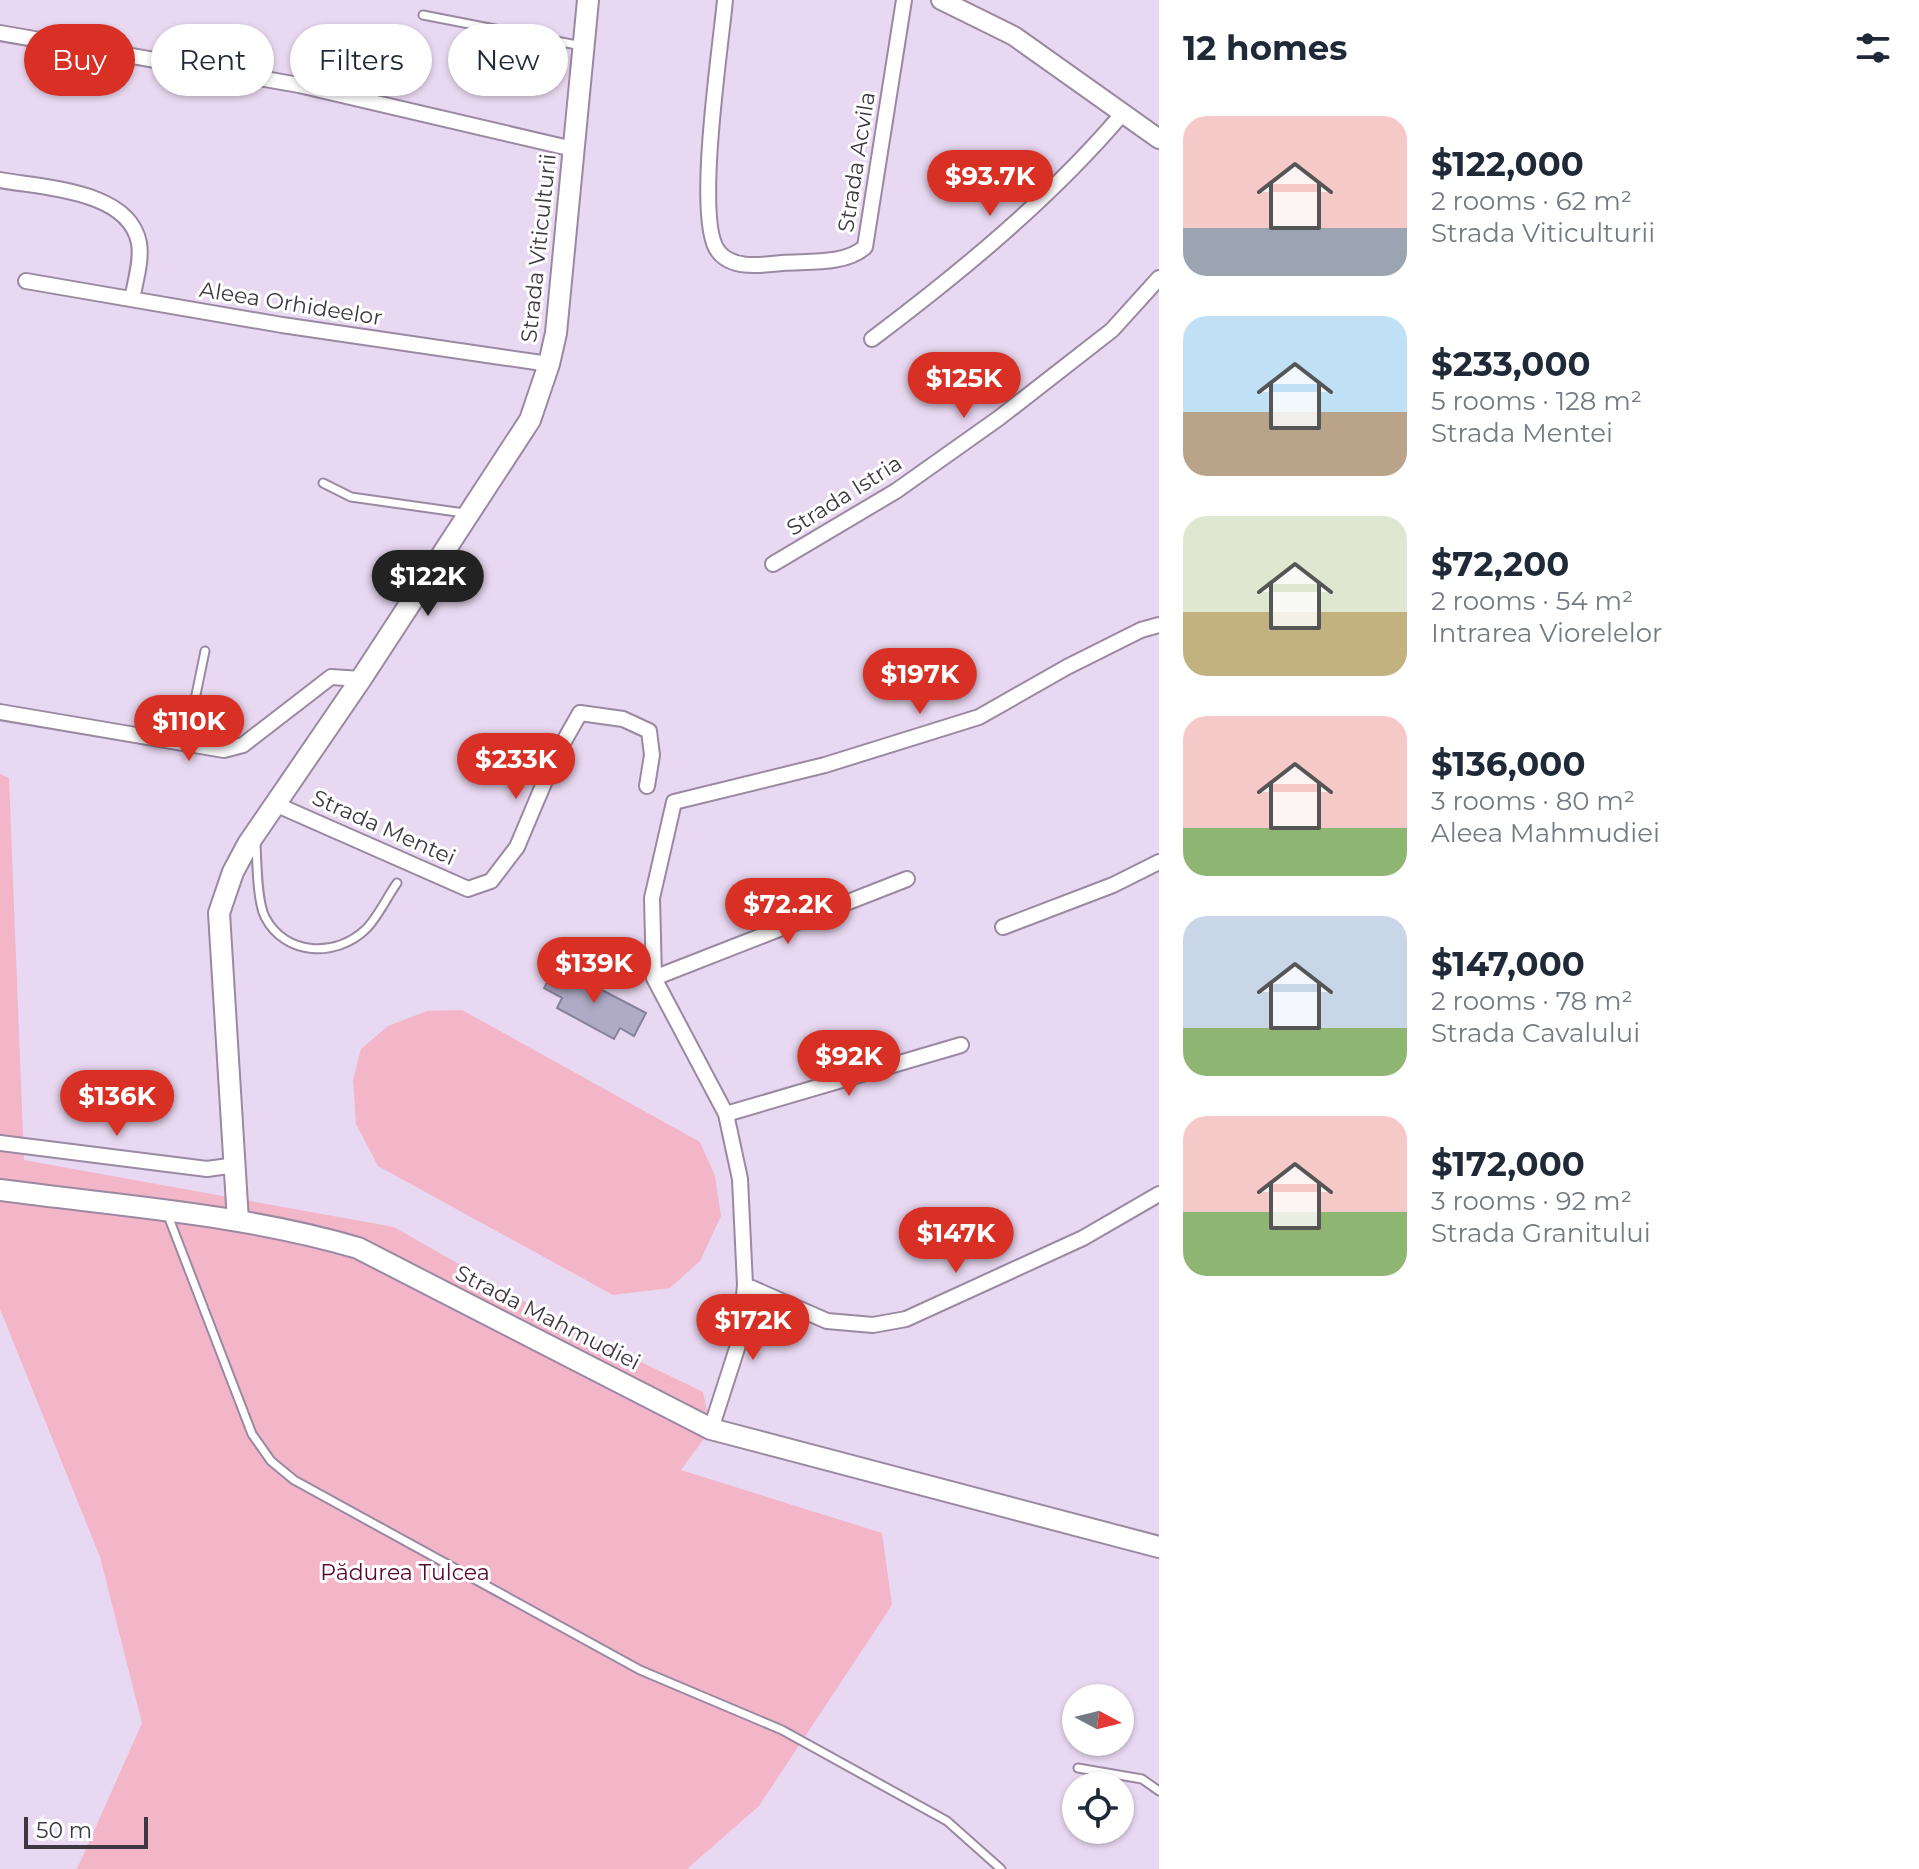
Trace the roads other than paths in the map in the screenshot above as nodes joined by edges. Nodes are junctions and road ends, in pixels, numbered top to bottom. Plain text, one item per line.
1 (588, 0) edge
2 (725, 0) edge
3 (904, 0) edge
4 (941, 0) edge
5 (423, 15) dead end
6 (0, 33) edge
7 (583, 46) junction
8 (1123, 113) junction
9 (1159, 139) edge
10 (573, 149) junction
11 (0, 180) edge
12 (1159, 278) edge
13 (26, 281) dead end
14 (132, 299) junction
15 (872, 339) dead end
16 (549, 364) junction
17 (323, 483) dead end
18 (470, 514) junction
19 (773, 564) dead end
20 (1159, 625) edge
21 (205, 651) dead end
22 (361, 679) junction
23 (0, 712) edge
24 (186, 743) junction
25 (647, 786) dead end
26 (275, 804) junction
27 (255, 834) junction
28 (1159, 862) edge
29 (907, 879) dead end
30 (397, 883) dead end
31 (1003, 927) dead end
32 (654, 978) junction
33 (961, 1045) dead end
34 (726, 1114) junction
35 (0, 1143) edge
36 (236, 1165) junction
37 (0, 1190) edge
38 (1159, 1194) edge
39 (167, 1212) junction
40 (238, 1221) junction
41 (745, 1285) junction
42 (711, 1429) junction
43 (1159, 1547) edge
44 (1078, 1768) dead end
45 (1159, 1791) edge
46 (1001, 1869) edge

1 - 7 main road, Strada Viticulturii
2 - 3 street, Strada Acvila
4 - 8 street
5 - 7 lane
6 - 10 street
7 - 10 main road, Strada Viticulturii
8 - 9 street
8 - 15 street
10 - 16 main road, Strada Viticulturii
11 - 14 street
12 - 19 street, Strada Istria
13 - 14 street, Aleea Orhideelor
14 - 16 street, Aleea Orhideelor
16 - 18 main road, Strada Viticulturii
17 - 18 lane
18 - 22 main road, Strada Viticulturii
20 - 32 street
21 - 24 lane
22 - 24 street
22 - 26 main road, Strada Viticulturii
23 - 24 street
25 - 26 street, Strada Mentei
26 - 27 main road, Strada Viticulturii
27 - 30 lane
27 - 36 main road, Strada Viticulturii
28 - 31 street
29 - 32 street
32 - 34 street
33 - 34 street
34 - 41 street
35 - 36 street
36 - 40 main road, Strada Viticulturii
37 - 39 main road, Strada Mahmudiei
38 - 41 street
39 - 40 main road, Strada Mahmudiei
39 - 46 lane
40 - 42 main road, Strada Mahmudiei
41 - 42 street
42 - 43 main road, Strada Mahmudiei
44 - 45 lane

